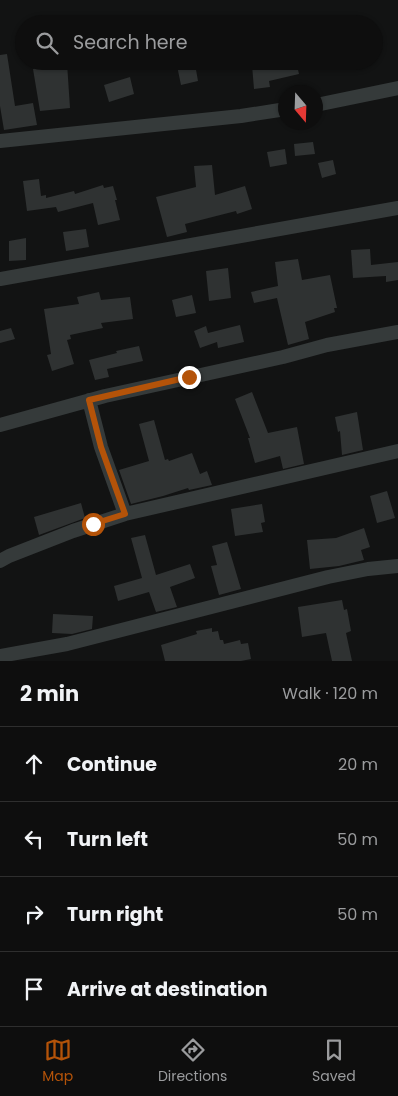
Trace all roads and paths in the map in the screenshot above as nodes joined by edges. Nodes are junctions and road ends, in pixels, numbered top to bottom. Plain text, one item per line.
1 (398, 88) edge
2 (323, 103) edge
3 (278, 110) edge
4 (0, 141) edge
5 (398, 208) edge
6 (0, 278) edge
7 (398, 332) edge
8 (89, 400) junction
9 (0, 425) edge
10 (398, 451) edge
11 (125, 514) junction
12 (0, 561) edge
13 (398, 566) edge
14 (0, 656) edge

1 - 2 street
3 - 4 street
5 - 6 street
7 - 8 street
8 - 9 street
8 - 11 street
10 - 11 street
11 - 12 street
13 - 14 street

